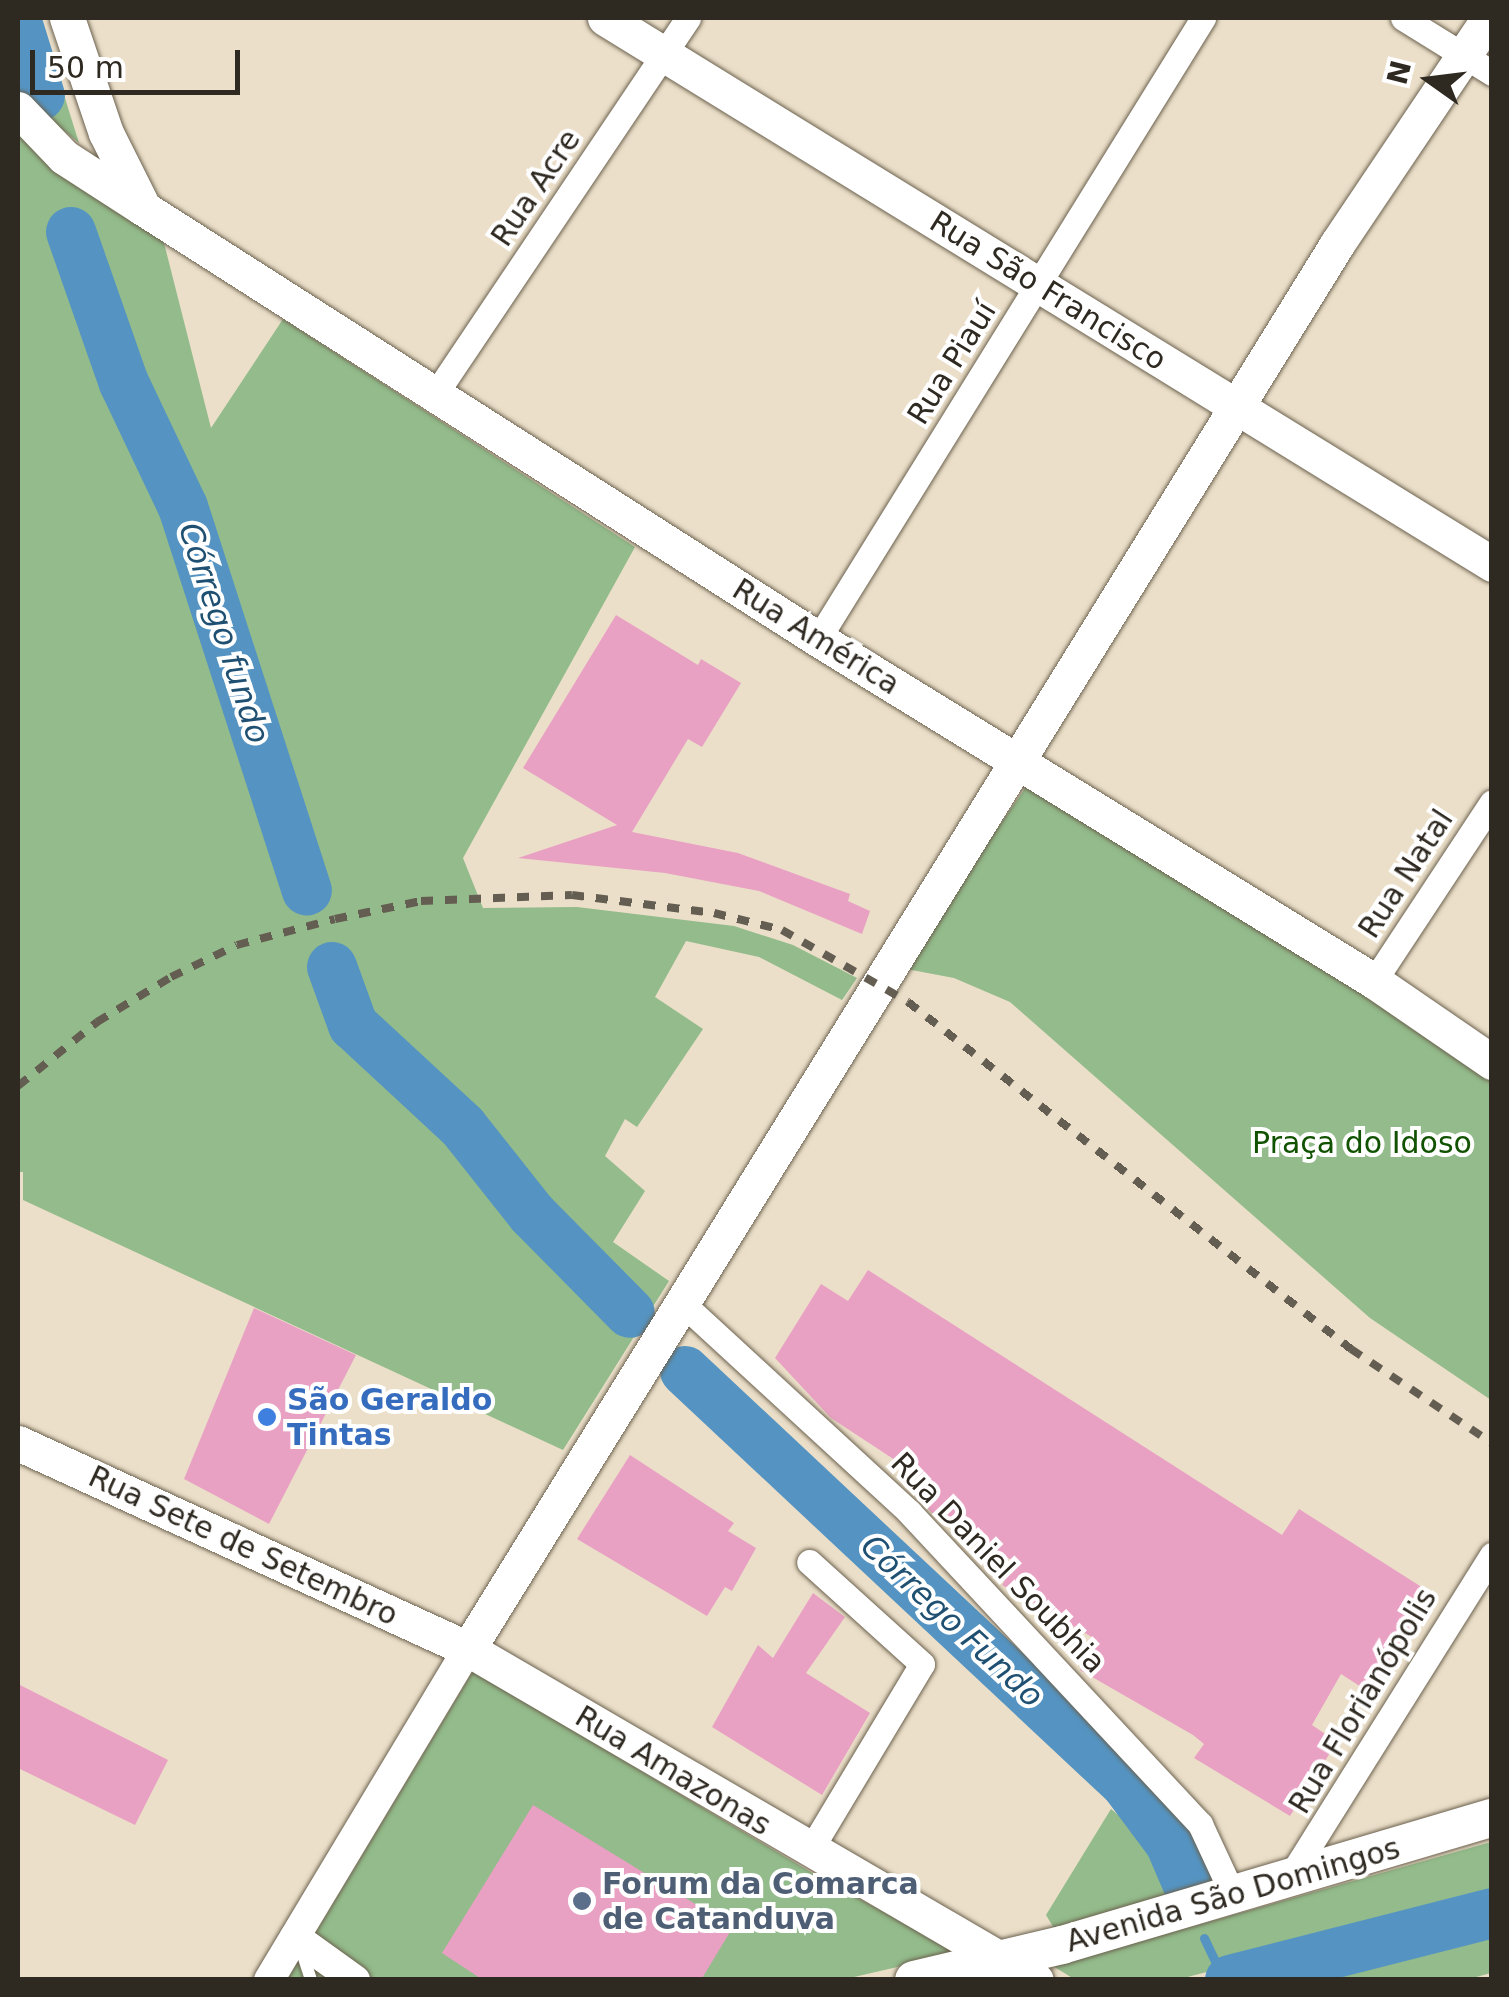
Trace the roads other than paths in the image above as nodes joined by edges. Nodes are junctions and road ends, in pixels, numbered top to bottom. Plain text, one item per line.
1 (67, 18) edge
2 (604, 18) edge
3 (688, 18) edge
4 (1203, 18) edge
5 (1402, 18) edge
6 (1489, 18) edge
7 (664, 56) junction
8 (1478, 64) edge
9 (18, 109) edge
10 (143, 208) junction
11 (1039, 285) junction
12 (436, 394) junction
13 (1238, 410) junction
14 (1492, 564) edge
15 (818, 639) junction
16 (1020, 765) junction
17 (1492, 802) edge
18 (1374, 982) junction
19 (1492, 1062) edge
20 (682, 1304) junction
21 (21, 1446) edge
22 (1492, 1555) edge
23 (809, 1562) dead end
24 (468, 1648) junction
25 (1492, 1818) edge
26 (809, 1852) junction
27 (1288, 1880) junction
28 (1219, 1899) junction
29 (296, 1937) junction
30 (1025, 1972) edge
31 (269, 1980) edge
32 (311, 1980) edge
33 (354, 1980) edge
34 (914, 1980) edge

1 - 10 main road
2 - 7 main road, Rua São Francisco
3 - 7 street, Rua Acre
4 - 11 street, Rua Piauí
5 - 8 street
6 - 8 main road
7 - 11 main road, Rua São Francisco
7 - 12 street, Rua Acre
8 - 13 main road
9 - 10 main road, Rua América
10 - 12 main road, Rua América
11 - 13 main road, Rua São Francisco
11 - 15 street, Rua Piauí
12 - 15 main road, Rua América
13 - 14 main road, Rua São Francisco
13 - 16 main road
15 - 16 main road, Rua América
16 - 18 main road, Rua América
16 - 20 main road
17 - 18 street, Rua Natal
18 - 19 main road, Rua América
20 - 24 main road
20 - 28 street, Rua Daniel Soubhia
21 - 24 main road, Rua Sete de Setembro
22 - 27 street, Rua Florianópolis
23 - 26 street
24 - 26 main road, Rua Amazonas
24 - 29 street
25 - 27 main road, Avenida São Domingos
26 - 30 main road, Rua Amazonas
27 - 28 main road, Avenida São Domingos
28 - 30 main road, Avenida São Domingos
29 - 31 street
29 - 32 lane
29 - 33 street
30 - 34 main road, Avenida São Domingos

